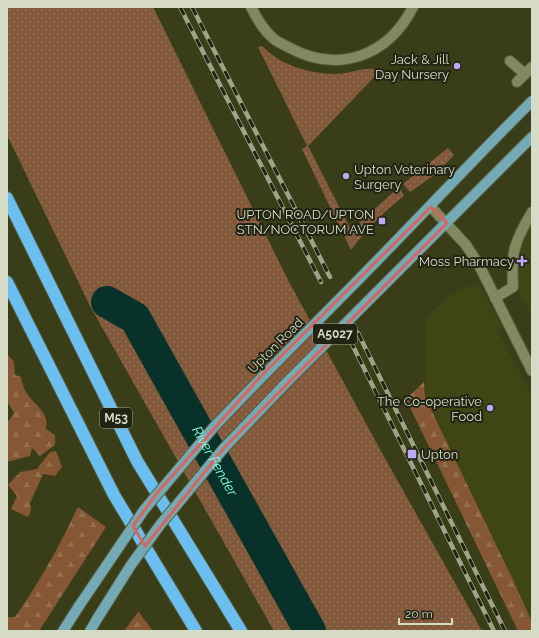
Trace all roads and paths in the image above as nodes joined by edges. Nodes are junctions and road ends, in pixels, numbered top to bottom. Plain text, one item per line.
1 (251, 7) edge
2 (413, 7) edge
3 (510, 61) dead end
4 (529, 70) edge
5 (517, 82) dead end
6 (532, 101) edge
7 (532, 137) edge
8 (7, 198) edge
9 (430, 207) junction
10 (532, 212) edge
11 (447, 223) junction
12 (7, 282) edge
13 (495, 298) junction
14 (532, 371) edge
15 (63, 631) edge
16 (90, 631) edge
17 (196, 631) edge
18 (241, 631) edge

1 - 2 street
3 - 4 street
4 - 5 street
6 - 9 main road, Upton Road / A5027
7 - 11 main road, A5027
8 - 18 highway, M53
9 - 11 street
9 - 15 main road, Upton Road / A5027, bridge
10 - 13 street
11 - 13 street
11 - 16 main road, A5027, bridge
12 - 17 highway, M53
13 - 14 street

